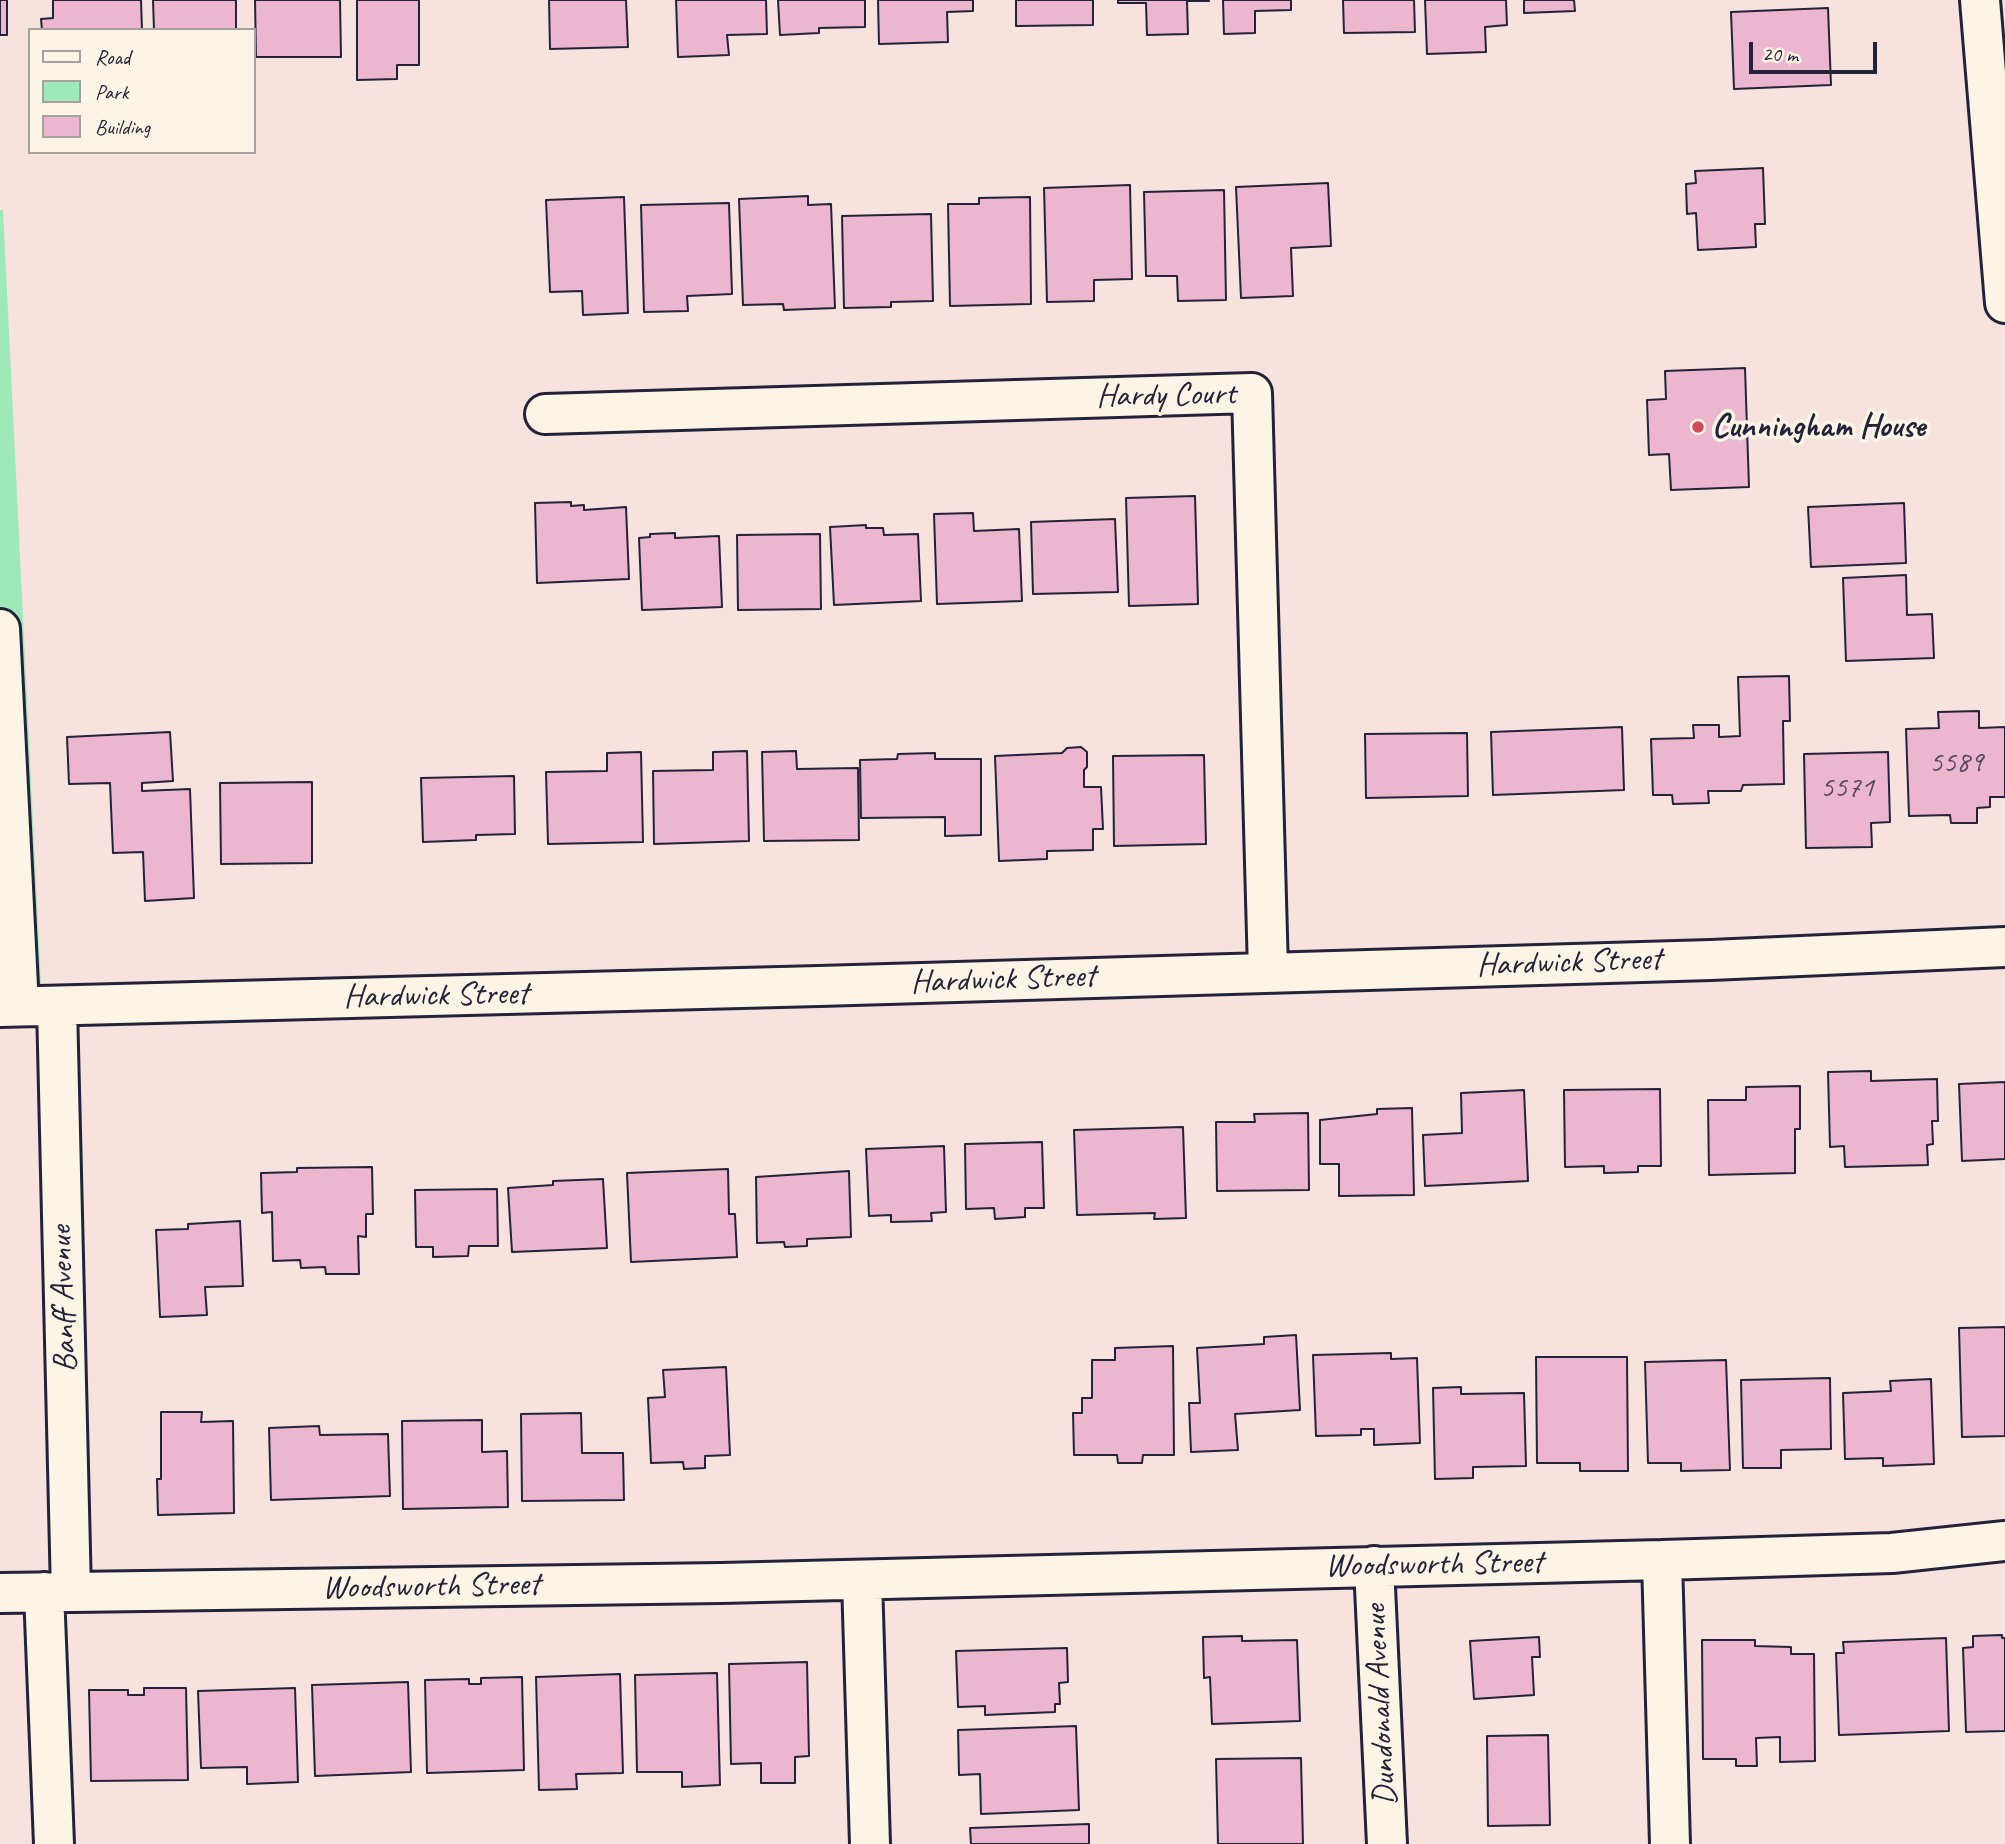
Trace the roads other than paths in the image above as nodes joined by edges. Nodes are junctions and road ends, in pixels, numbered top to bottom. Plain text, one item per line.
1 (1980, 0) edge
2 (2005, 303) edge
3 (544, 414) dead end
4 (0, 629) edge
5 (2005, 947) edge
6 (1268, 971) junction
7 (10, 1006) edge
8 (57, 1006) junction
9 (2005, 1541) edge
10 (1662, 1560) junction
11 (1374, 1566) junction
12 (862, 1580) junction
13 (58, 1592) junction
14 (0, 1593) edge
15 (54, 1844) edge
16 (870, 1844) edge
17 (1387, 1844) edge
18 (1670, 1844) edge

1 - 2 street
3 - 6 street, Hardy Court
4 - 7 street
5 - 6 street, Hardwick Street
6 - 8 street, Hardwick Street
7 - 8 street, Hardwick Street
8 - 13 street, Banff Avenue
9 - 10 street, Woodsworth Street
10 - 11 street, Woodsworth Street
10 - 18 street
11 - 12 street, Woodsworth Street
11 - 17 street, Dundonald Avenue
12 - 13 street, Woodsworth Street
12 - 16 street
13 - 14 street, Woodsworth Street
13 - 15 street, Banff Avenue

